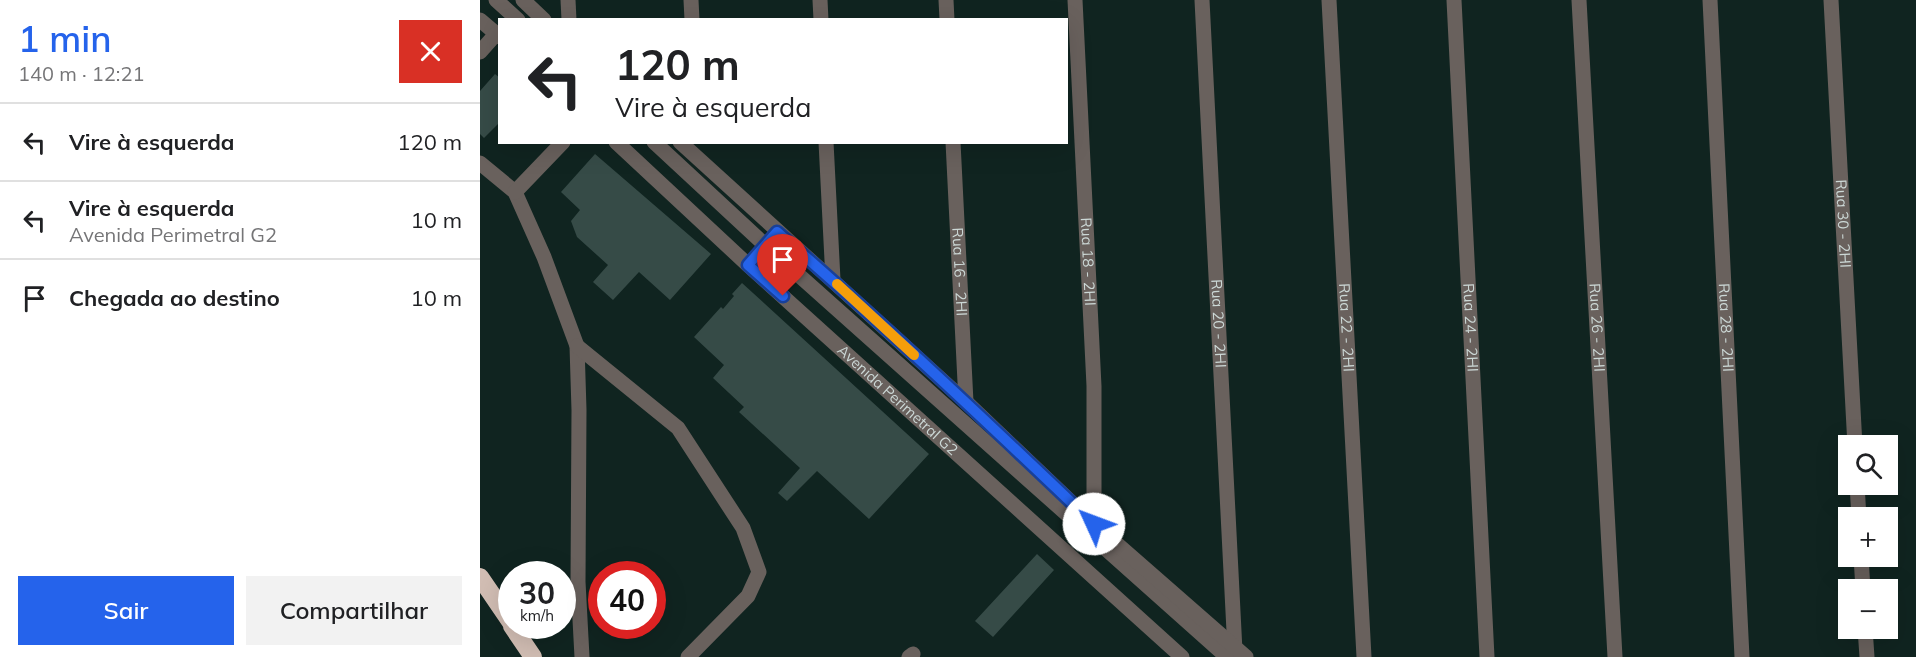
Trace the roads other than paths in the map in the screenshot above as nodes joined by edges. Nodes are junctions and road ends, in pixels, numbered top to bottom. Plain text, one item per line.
1 (496, 0) edge
2 (523, 0) edge
3 (568, 0) edge
4 (691, 0) edge
5 (820, 0) edge
6 (946, 0) edge
7 (1075, 0) edge
8 (1202, 0) edge
9 (1329, 0) edge
10 (1454, 0) edge
11 (1579, 0) edge
12 (1710, 0) edge
13 (1831, 0) edge
14 (516, 18) edge
15 (542, 18) edge
16 (569, 18) edge
17 (692, 18) edge
18 (821, 18) edge
19 (947, 18) edge
20 (480, 20) edge
21 (498, 35) edge
22 (480, 52) edge
23 (561, 144) edge
24 (618, 144) edge
25 (656, 144) edge
26 (682, 144) edge
27 (698, 144) edge
28 (826, 144) edge
29 (953, 144) edge
30 (699, 159) junction
31 (480, 163) edge
32 (733, 190) junction
33 (514, 192) junction
34 (720, 202) junction
35 (701, 221) junction
36 (777, 232) junction
37 (765, 245) junction
38 (748, 265) junction
39 (833, 280) junction
40 (577, 346) junction
41 (966, 402) junction
42 (1854, 435) edge
43 (1094, 524) junction
44 (480, 577) edge
45 (498, 604) edge
46 (521, 639) edge
47 (1866, 639) edge
48 (1232, 654) edge
49 (533, 657) edge
50 (582, 657) edge
51 (688, 657) edge
52 (1182, 657) edge
53 (1246, 657) edge
54 (1364, 657) edge
55 (1487, 657) edge
56 (1615, 657) edge
57 (1742, 657) edge
58 (1867, 657) edge

1 - 14 street
2 - 15 street
3 - 16 street
4 - 17 street
5 - 18 street
6 - 19 street
7 - 43 street, Rua 18 - 2HI
8 - 48 street, Rua 20 - 2HI
9 - 54 street, Rua 22 - 2HI
10 - 55 street, Rua 24 - 2HI
11 - 56 street, Rua 26 - 2HI
12 - 57 street, Rua 28 - 2HI
13 - 42 street, Rua 30 - 2HI
20 - 21 street
21 - 22 street
23 - 33 street
24 - 35 street, Avenida Perimetral G2
25 - 34 street
26 - 30 street
27 - 30 street
28 - 39 street
29 - 41 street, Rua 16 - 2HI
30 - 32 street
31 - 33 street
32 - 34 street
32 - 36 street
33 - 40 street
34 - 35 street
34 - 37 street
35 - 38 street, Avenida Perimetral G2
36 - 37 street
36 - 39 street
37 - 38 street
37 - 48 street
38 - 52 street, Avenida Perimetral G2
39 - 41 street
40 - 50 street
40 - 51 street
41 - 43 street
43 - 48 street
44 - 45 highway
46 - 49 highway
47 - 58 street
48 - 53 street

